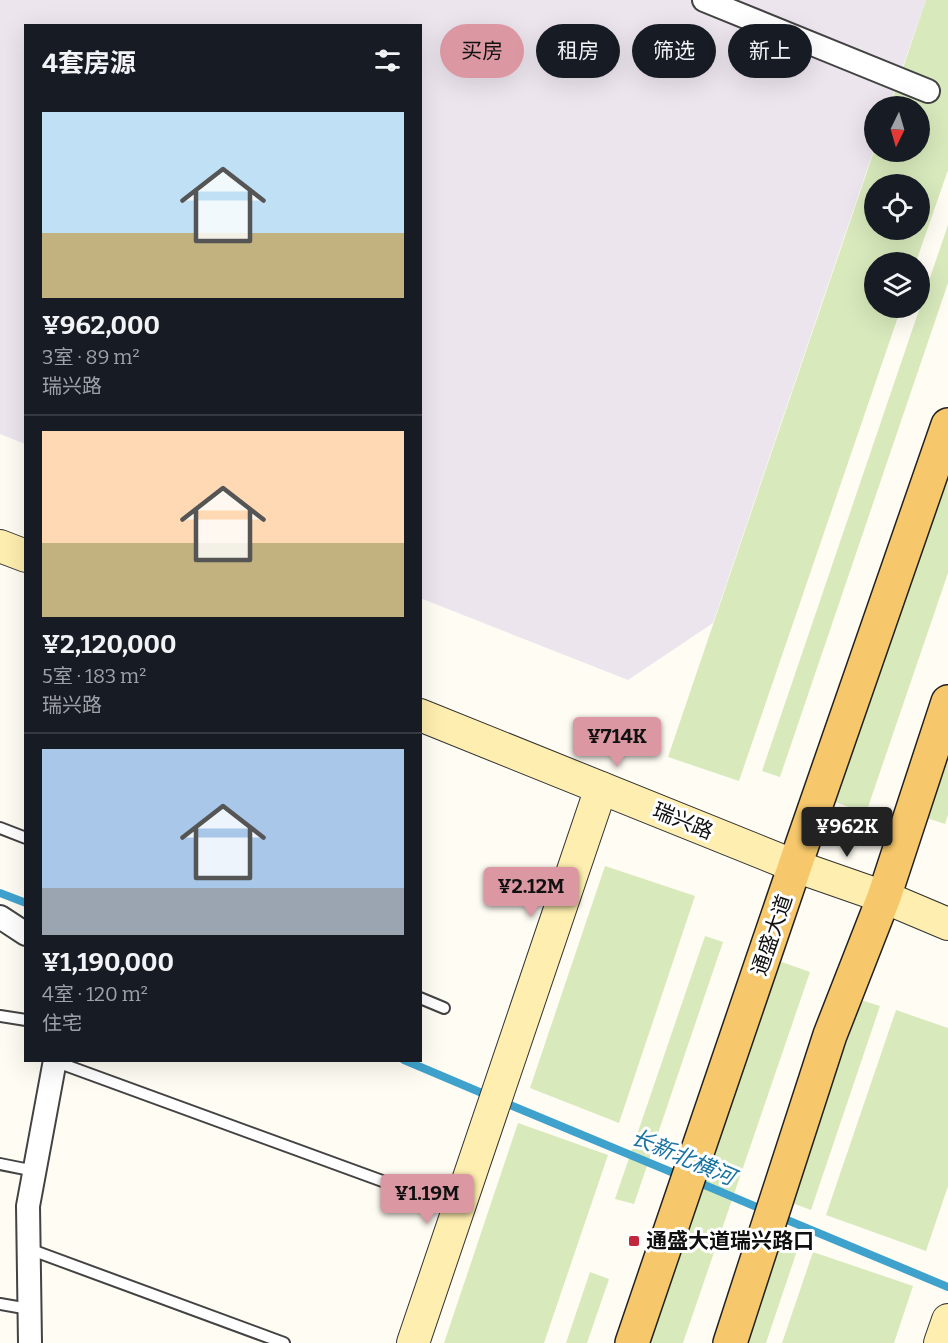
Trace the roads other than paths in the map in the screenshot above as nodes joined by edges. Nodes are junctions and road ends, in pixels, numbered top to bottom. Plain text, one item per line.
1 (704, 0) edge
2 (928, 91) dead end
3 (948, 425) edge
4 (0, 546) edge
5 (24, 555) edge
6 (948, 702) edge
7 (422, 716) edge
8 (602, 788) junction
9 (0, 828) edge
10 (24, 837) edge
11 (795, 867) junction
12 (884, 897) junction
13 (0, 917) edge
14 (948, 924) edge
15 (24, 933) edge
16 (422, 999) edge
17 (444, 1008) dead end
18 (0, 1016) edge
19 (24, 1020) edge
20 (55, 1062) edge
21 (58, 1062) edge
22 (0, 1164) edge
23 (35, 1171) junction
24 (396, 1186) dead end
25 (28, 1249) junction
26 (0, 1304) edge
27 (29, 1309) junction
28 (948, 1320) edge
29 (30, 1343) edge
30 (284, 1343) edge
31 (413, 1343) edge
32 (632, 1343) edge
33 (730, 1343) edge
34 (940, 1343) edge

1 - 2 street
3 - 11 main road, 通盛大道
4 - 5 street
6 - 12 main road
7 - 8 street, 瑞兴路
8 - 11 street, 瑞兴路
8 - 31 street
9 - 10 lane
11 - 12 street, 瑞兴路
11 - 32 main road, 通盛大道
12 - 14 street, 瑞兴路
12 - 33 main road
13 - 15 street
16 - 17 lane
18 - 19 lane
20 - 23 street
21 - 24 lane
22 - 23 lane
23 - 25 street
25 - 27 street
25 - 30 lane
26 - 27 lane
27 - 29 street
28 - 34 street

